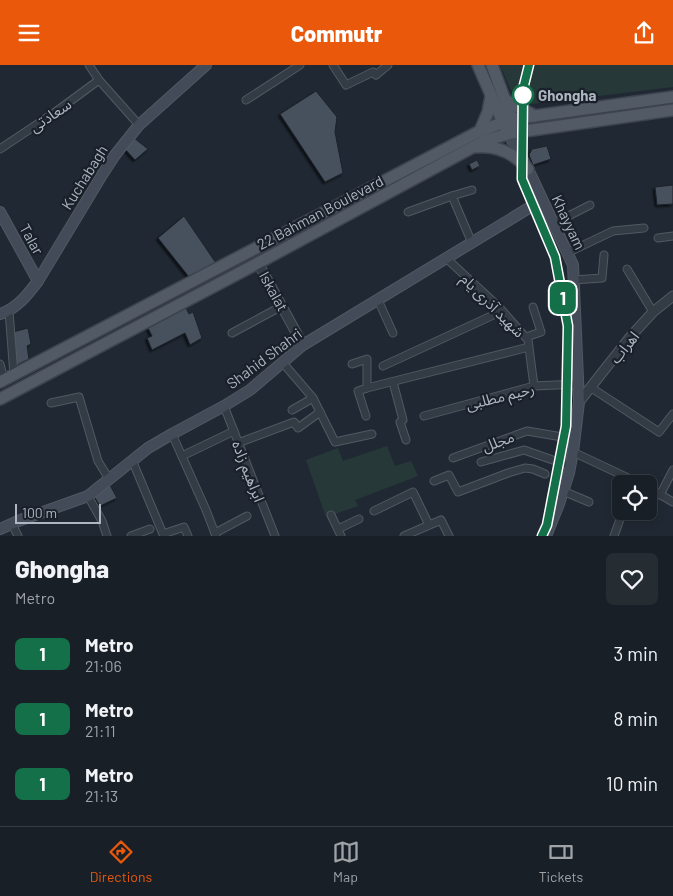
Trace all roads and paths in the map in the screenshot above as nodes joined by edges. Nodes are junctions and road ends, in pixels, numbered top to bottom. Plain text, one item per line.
1 (90, 65) edge
2 (206, 65) edge
3 (300, 65) edge
4 (333, 65) edge
5 (388, 65) edge
6 (478, 65) edge
7 (492, 65) edge
8 (99, 81) junction
9 (492, 96) junction
10 (673, 97) edge
11 (246, 100) dead end
12 (505, 100) junction
13 (673, 110) edge
14 (535, 116) junction
15 (507, 121) junction
16 (138, 125) junction
17 (480, 131) junction
18 (512, 133) junction
19 (472, 147) junction
20 (0, 149) edge
21 (528, 169) junction
22 (472, 191) dead end
23 (452, 196) junction
24 (542, 200) junction
25 (590, 205) dead end
26 (0, 212) edge
27 (408, 212) dead end
28 (553, 224) junction
29 (644, 228) dead end
30 (673, 236) edge
31 (658, 238) dead end
32 (472, 243) junction
33 (567, 253) junction
34 (604, 255) dead end
35 (446, 258) junction
36 (258, 263) junction
37 (628, 269) dead end
38 (573, 280) junction
39 (38, 281) junction
40 (673, 296) edge
41 (378, 300) junction
42 (282, 307) junction
43 (533, 307) dead end
44 (502, 311) junction
45 (5, 312) edge
46 (653, 312) junction
47 (232, 333) dead end
48 (393, 333) dead end
49 (526, 337) junction
50 (303, 345) junction
51 (529, 347) junction
52 (283, 363) junction
53 (0, 364) edge
54 (352, 364) dead end
55 (383, 366) dead end
56 (6, 379) edge
57 (393, 382) junction
58 (578, 384) junction
59 (534, 386) junction
60 (590, 387) junction
61 (367, 389) junction
62 (313, 398) junction
63 (0, 399) edge
64 (579, 402) junction
65 (51, 403) dead end
66 (224, 406) junction
67 (292, 410) dead end
68 (320, 412) junction
69 (673, 414) edge
70 (366, 416) dead end
71 (424, 416) dead end
72 (234, 431) junction
73 (172, 434) junction
74 (372, 434) dead end
75 (574, 439) junction
76 (406, 440) dead end
77 (238, 443) junction
78 (572, 452) junction
79 (182, 456) junction
80 (453, 458) dead end
81 (132, 460) junction
82 (481, 462) dead end
83 (570, 466) junction
84 (673, 470) edge
85 (545, 474) dead end
86 (619, 475) edge
87 (109, 479) junction
88 (434, 481) dead end
89 (563, 491) junction
90 (657, 493) edge
91 (660, 495) junction
92 (88, 496) junction
93 (589, 502) dead end
94 (673, 502) edge
95 (374, 511) dead end
96 (331, 515) dead end
97 (247, 516) dead end
98 (359, 519) dead end
99 (620, 520) edge
100 (12, 524) junction
101 (428, 525) junction
102 (0, 529) edge
103 (150, 529) dead end
104 (338, 529) junction
105 (216, 535) edge
106 (18, 536) edge
107 (107, 536) edge
108 (131, 536) edge
109 (188, 536) edge
110 (275, 536) edge
111 (341, 536) edge
112 (404, 536) edge
113 (449, 536) edge
114 (546, 536) edge
115 (614, 536) edge

1 - 8 street
2 - 16 main road, Kuchabagh
3 - 11 street
4 - 5 street
6 - 9 main road
7 - 12 main road
8 - 16 street
8 - 20 street, سعادتی
9 - 15 main road
9 - 17 main road
10 - 14 main road, 22 Bahman Boulevard
12 - 14 main road
12 - 15 main road
13 - 18 main road, 22 Bahman Boulevard
14 - 15 main road, 22 Bahman Boulevard
15 - 17 main road, 22 Bahman Boulevard
15 - 18 main road
16 - 39 main road, Kuchabagh
17 - 56 main road, 22 Bahman Boulevard
18 - 19 main road, 22 Bahman Boulevard
18 - 21 main road, Khayyam
19 - 21 main road
19 - 36 main road, 22 Bahman Boulevard
21 - 24 main road, Khayyam
22 - 23 street
23 - 27 street
23 - 32 street
24 - 28 main road, Khayyam
24 - 32 main road, Shahid Shahri
25 - 28 street
26 - 39 main road, Talar
28 - 33 main road, Khayyam
29 - 33 street
30 - 31 street
32 - 35 main road, Shahid Shahri
33 - 38 main road, Khayyam
34 - 38 street
35 - 41 main road, Shahid Shahri
35 - 44 street, شهید آذری یام
36 - 42 street, Iskalat
36 - 63 main road, 22 Bahman Boulevard
37 - 46 street
38 - 58 main road, Khayyam
39 - 45 main road, Kuchabagh
40 - 46 street, اهراب
41 - 48 street
41 - 50 main road, Shahid Shahri
42 - 47 street
42 - 50 street, Iskalat
43 - 49 street
44 - 49 street, شهید آذری یام
44 - 55 street
45 - 56 street
46 - 60 street, اهراب
49 - 51 street, شهید آذری یام
50 - 52 main road, Shahid Shahri
51 - 57 street
51 - 59 street, شهید آذری یام
52 - 62 street
52 - 66 main road, Shahid Shahri
53 - 56 street
54 - 61 street
57 - 61 street
57 - 76 street
58 - 59 street, رحیم مطلبی
58 - 64 main road, Khayyam
59 - 71 street, رحیم مطلبی
60 - 64 street, اهراب
60 - 69 street
61 - 70 street
62 - 67 street
62 - 68 street
64 - 75 main road, Khayyam
65 - 87 street
66 - 72 street, ابراهیم زاده
66 - 73 main road, Shahid Shahri
68 - 74 street
68 - 77 street
72 - 77 street, ابراهیم زاده
72 - 79 street
73 - 79 street
73 - 81 main road, Shahid Shahri
75 - 78 main road, Khayyam
75 - 80 street, مجلل
77 - 110 street, ابراهیم زاده
78 - 83 main road, Khayyam
78 - 86 street
79 - 105 street
81 - 87 main road, Shahid Shahri
81 - 109 street
82 - 83 street
83 - 89 main road, Khayyam
84 - 91 street
85 - 88 street
87 - 92 main road, Shahid Shahri
89 - 93 street
89 - 114 main road, Khayyam
90 - 91 street
91 - 94 street
92 - 100 main road, Shahid Shahri
92 - 107 street
95 - 101 street
96 - 104 street
97 - 105 street
98 - 104 street
99 - 115 street
100 - 102 main road, Shahid Shahri
100 - 106 street
101 - 112 street
101 - 113 street
103 - 108 street
104 - 111 street

